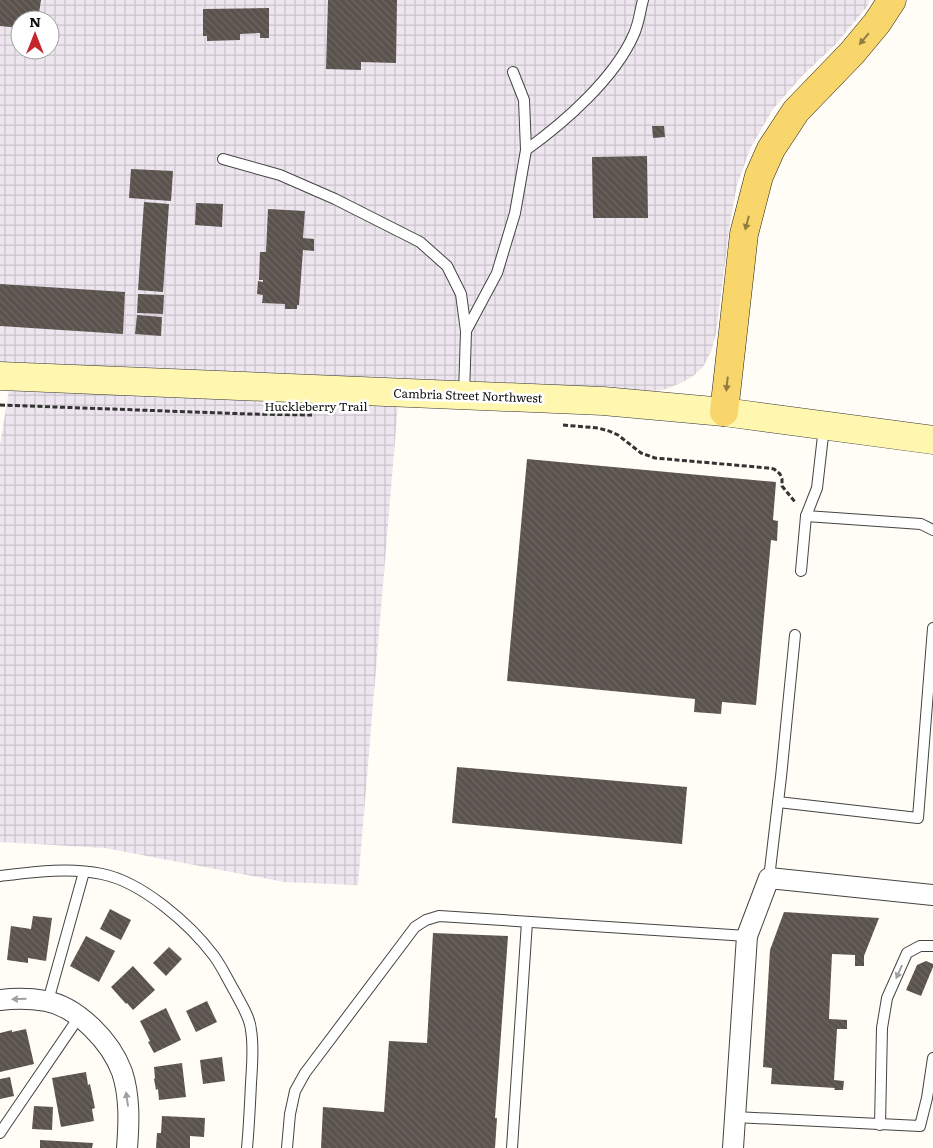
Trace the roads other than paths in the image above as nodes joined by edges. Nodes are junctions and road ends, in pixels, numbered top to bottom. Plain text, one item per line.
1 (643, 0) edge
2 (892, 0) edge
3 (513, 72) dead end
4 (526, 150) junction
5 (223, 159) dead end
6 (466, 330) junction
7 (0, 376) edge
8 (464, 395) junction
9 (724, 412) junction
10 (824, 425) junction
11 (933, 440) edge
12 (806, 516) junction
13 (933, 530) edge
14 (801, 571) dead end
15 (933, 628) edge
16 (795, 635) dead end
17 (778, 802) junction
18 (84, 872) junction
19 (0, 876) edge
20 (768, 878) junction
21 (930, 893) edge
22 (527, 922) junction
23 (747, 936) junction
24 (933, 946) edge
25 (0, 1000) edge
26 (48, 1001) junction
27 (79, 1017) junction
28 (933, 1058) edge
29 (735, 1117) junction
30 (880, 1125) junction
31 (0, 1133) edge
32 (128, 1148) edge
33 (247, 1148) edge
34 (287, 1148) edge
35 (512, 1148) edge
36 (733, 1148) edge

1 - 4 lane
2 -> 9 main road
3 - 4 lane
4 - 6 lane
5 - 6 lane
6 - 8 lane
7 - 8 street, Cambria Street Northwest
8 - 9 street, Cambria Street Northwest
9 - 10 street, Cambria Street Northwest
10 - 11 street, Cambria Street Northwest
10 - 12 lane
12 - 13 lane
12 - 14 lane
15 - 17 lane
16 - 17 lane
17 - 20 lane
18 - 19 lane
18 - 26 lane
18 - 33 lane
20 - 21 street
20 - 23 street
22 - 23 lane
22 - 34 lane
22 - 35 lane
23 - 29 street
24 -> 30 lane
26 -> 25 street
26 - 27 street
27 - 31 lane
32 -> 27 street
28 - 30 lane
29 - 30 lane
29 - 36 street

